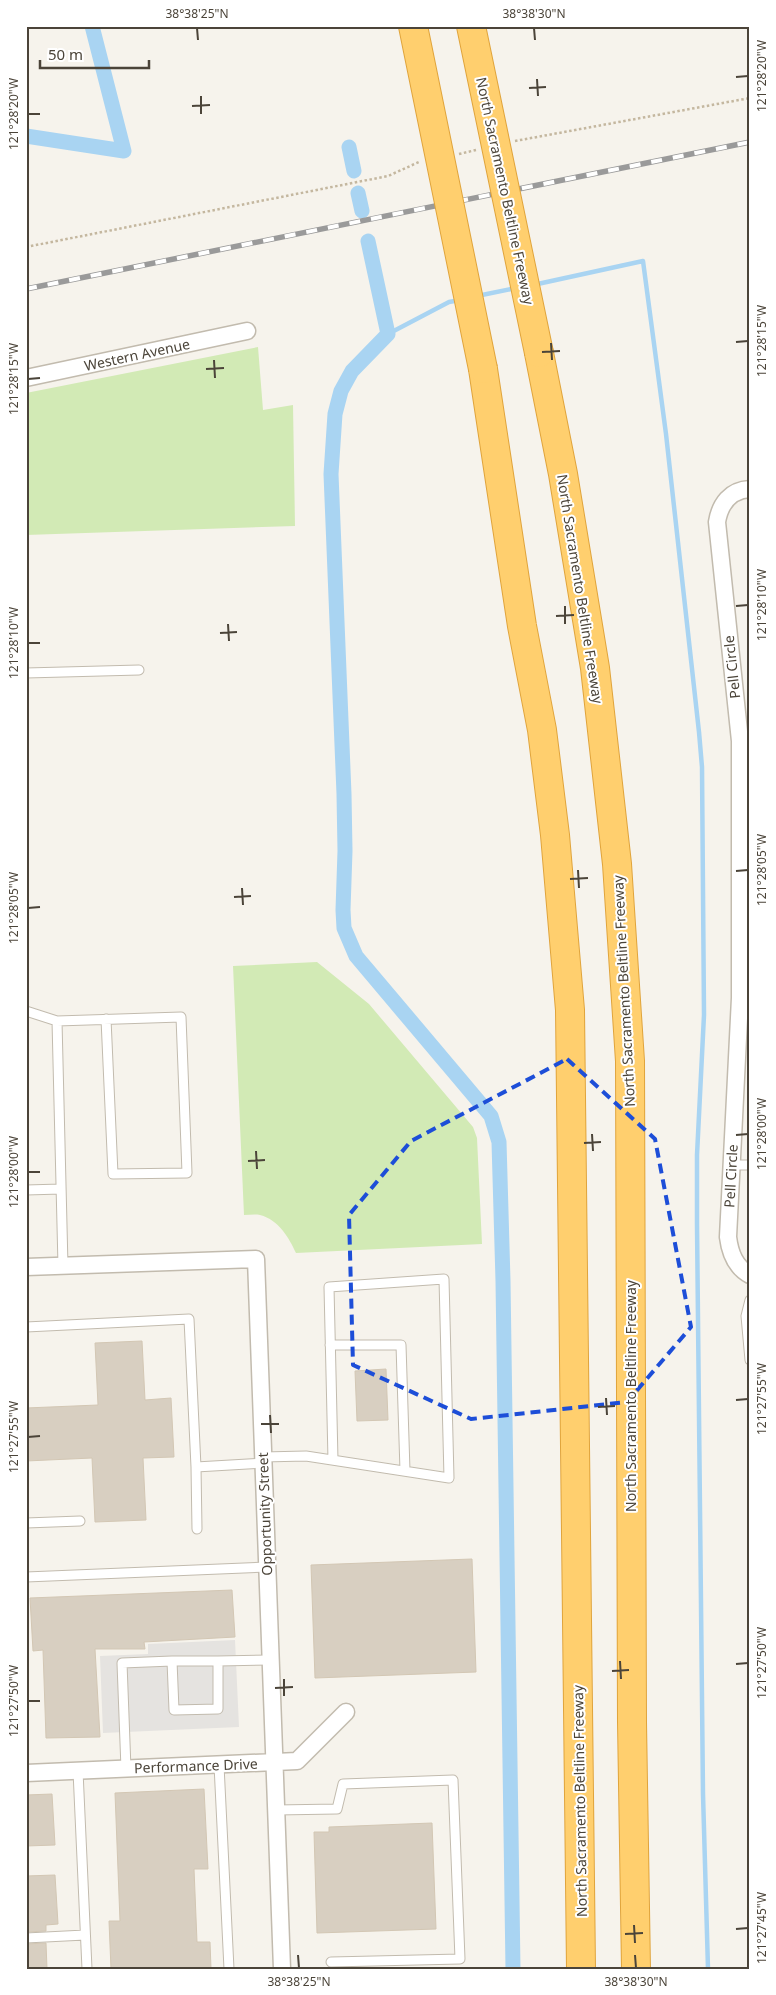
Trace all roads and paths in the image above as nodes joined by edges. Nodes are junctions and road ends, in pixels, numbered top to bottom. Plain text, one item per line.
1 (413, 26) edge
2 (471, 26) edge
3 (750, 98) edge
4 (515, 141) dead end
5 (476, 150) dead end
6 (457, 154) dead end
7 (428, 161) dead end
8 (26, 247) edge
9 (247, 332) dead end
10 (26, 378) edge
11 (750, 489) edge
12 (139, 670) dead end
13 (26, 673) edge
14 (26, 1012) edge
15 (106, 1019) junction
16 (58, 1021) junction
17 (732, 1164) junction
18 (750, 1165) edge
19 (61, 1189) junction
20 (26, 1190) edge
21 (63, 1266) junction
22 (26, 1268) edge
23 (750, 1275) edge
24 (750, 1300) edge
25 (26, 1327) edge
26 (330, 1345) junction
27 (750, 1360) edge
28 (263, 1460) junction
29 (333, 1460) junction
30 (196, 1467) junction
31 (404, 1471) junction
32 (80, 1521) dead end
33 (26, 1523) edge
34 (196, 1529) dead end
35 (267, 1567) junction
36 (26, 1577) edge
37 (270, 1660) junction
38 (172, 1661) junction
39 (218, 1661) junction
40 (346, 1712) dead end
41 (274, 1763) junction
42 (219, 1765) junction
43 (126, 1769) junction
44 (78, 1771) junction
45 (26, 1773) edge
46 (276, 1810) junction
47 (85, 1935) junction
48 (26, 1938) edge
49 (331, 1962) dead end
50 (87, 1969) edge
51 (229, 1969) edge
52 (282, 1969) edge
53 (581, 1969) edge
54 (637, 1969) edge

1 - 53 highway, North Sacramento Beltline Freeway, bridge
2 - 54 highway, North Sacramento Beltline Freeway, bridge
3 - 4 path
5 - 6 path
7 - 8 path
9 - 10 street, Western Avenue
11 - 17 street, Pell Circle
12 - 13 lane
14 - 16 lane
15 - 15 lane
15 - 16 lane
16 - 19 lane
17 - 18 lane
17 - 23 street, Pell Circle
19 - 20 lane
19 - 21 lane
21 - 22 street, Opportunity Street
21 - 28 street, Opportunity Street
24 - 27 lane
25 - 30 lane
26 - 29 lane
26 - 31 lane
26 - 31 lane
28 - 29 lane
28 - 30 lane
28 - 35 street, Opportunity Street
29 - 31 lane
30 - 34 lane
32 - 33 lane
35 - 36 lane
35 - 37 street, Opportunity Street
37 - 39 lane
37 - 41 street, Opportunity Street
38 - 39 lane
38 - 39 lane
38 - 43 lane
40 - 41 street, Performance Drive
41 - 42 street, Performance Drive
41 - 46 street, Opportunity Street
42 - 43 street, Performance Drive
42 - 51 lane
43 - 44 street, Performance Drive
44 - 45 street, Performance Drive
44 - 47 lane
46 - 49 lane
46 - 52 street, Opportunity Street
47 - 48 lane
47 - 50 lane

